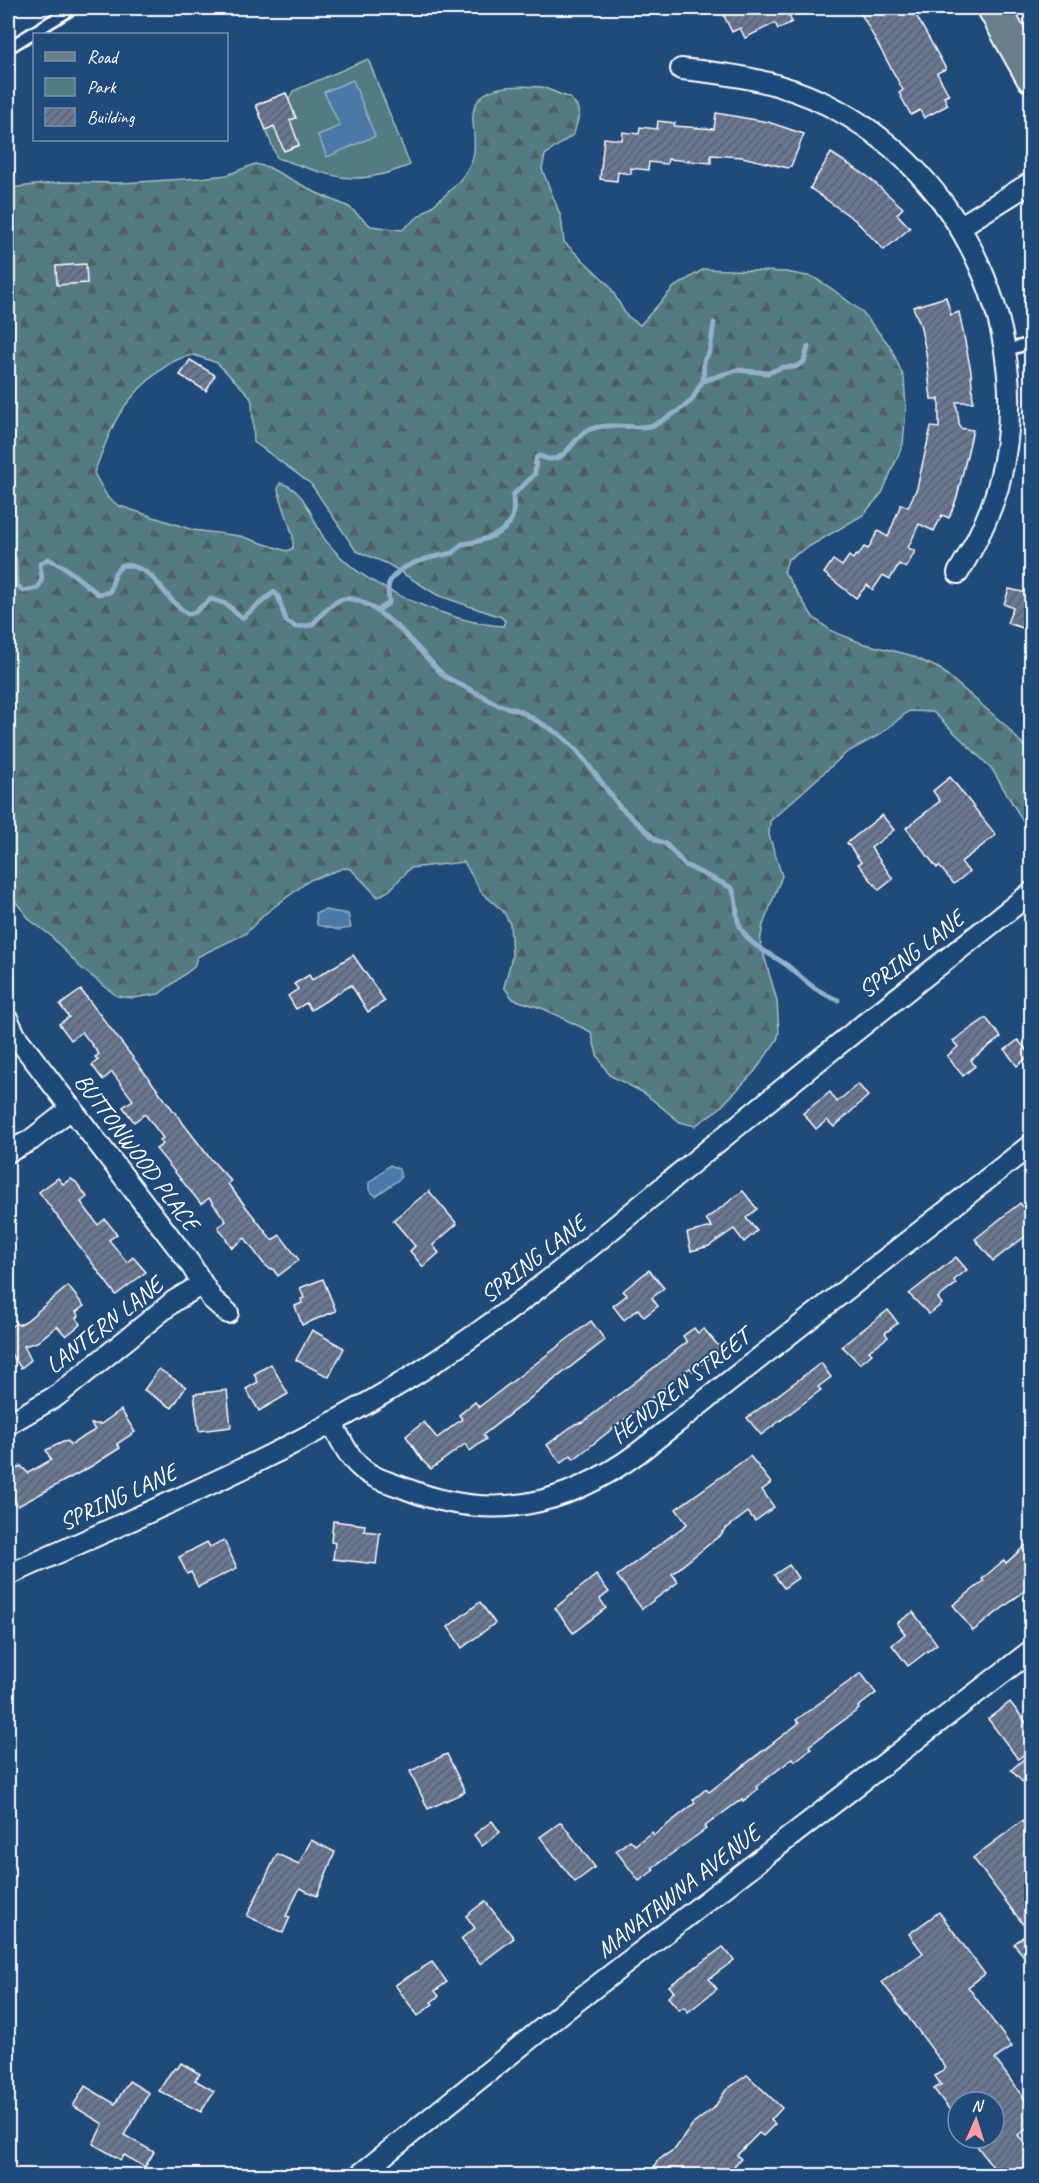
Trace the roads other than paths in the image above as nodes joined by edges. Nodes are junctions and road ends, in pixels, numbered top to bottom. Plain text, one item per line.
1 (73, 8) edge
2 (994, 8) edge
3 (8, 48) edge
4 (681, 69) dead end
5 (1032, 76) edge
6 (1032, 182) edge
7 (961, 226) junction
8 (1032, 343) edge
9 (1006, 350) junction
10 (958, 573) dead end
11 (1032, 892) edge
12 (8, 1020) edge
13 (72, 1108) junction
14 (1032, 1144) edge
15 (8, 1152) edge
16 (202, 1284) junction
17 (228, 1313) dead end
18 (332, 1423) junction
19 (8, 1424) edge
20 (8, 1575) edge
21 (1032, 1650) edge
22 (358, 2175) edge

1 - 3 lane
2 - 5 main road
4 - 7 street
6 - 7 street
7 - 9 street
8 - 9 lane
9 - 10 street
11 - 18 street, SPRING LANE
12 - 13 street, BUTTONWOOD PLACE
13 - 15 street
13 - 16 street, BUTTONWOOD PLACE
14 - 18 street, HENDREN STREET
16 - 17 street, BUTTONWOOD PLACE
16 - 19 street, LANTERN LANE
18 - 20 street, SPRING LANE
21 - 22 street, MANATAWNA AVENUE

